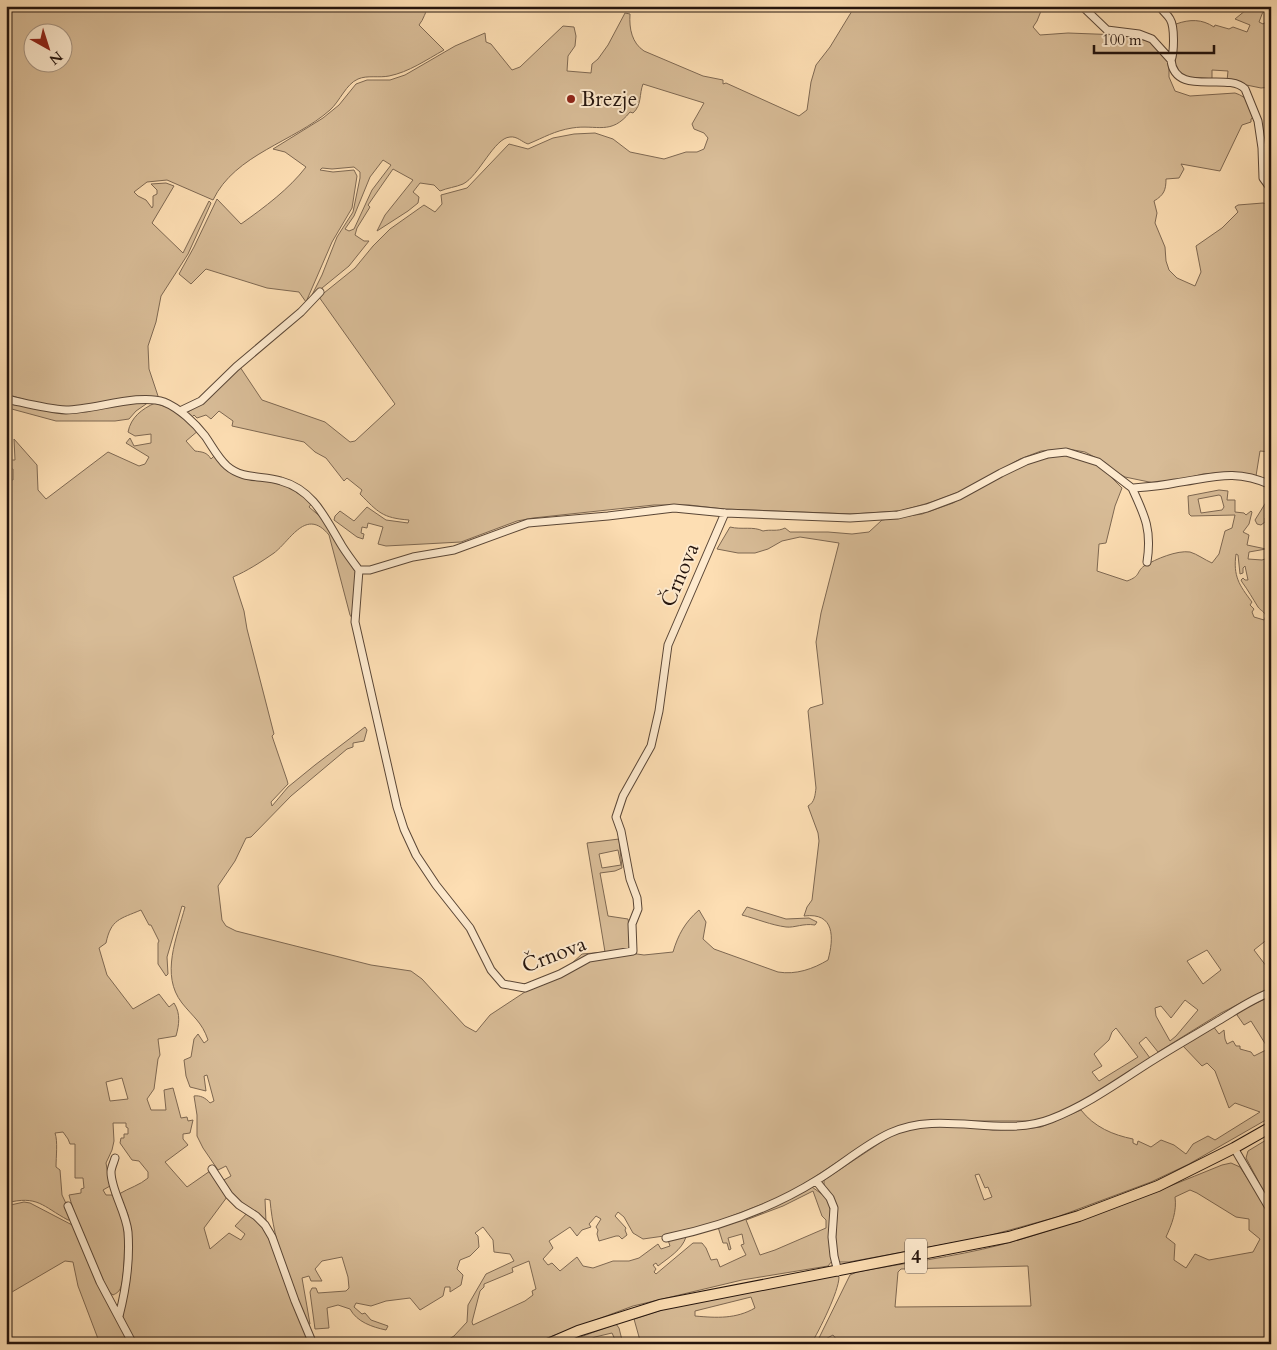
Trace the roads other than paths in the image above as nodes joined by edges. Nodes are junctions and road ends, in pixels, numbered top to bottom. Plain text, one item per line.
1 (1082, 6) edge
2 (1160, 6) edge
3 (1171, 60) junction
4 (1271, 188) edge
5 (320, 292) dead end
6 (6, 399) edge
7 (180, 411) junction
8 (1271, 484) edge
9 (1132, 488) junction
10 (725, 513) junction
11 (1147, 562) dead end
12 (359, 570) junction
13 (1271, 992) edge
14 (1271, 1127) edge
15 (1234, 1148) junction
16 (115, 1158) dead end
17 (212, 1168) dead end
18 (816, 1181) junction
19 (68, 1206) dead end
20 (1271, 1211) edge
21 (666, 1238) dead end
22 (838, 1272) junction
23 (119, 1316) junction
24 (133, 1344) edge
25 (313, 1344) edge
26 (548, 1344) edge

1 - 3 street
2 - 3 street
3 - 4 street
5 - 7 street
6 - 7 street
7 - 12 street
8 - 9 street
9 - 10 street
9 - 11 street
10 - 12 street
10 - 12 street, Črnova
13 - 18 street
14 - 15 main road, 4
15 - 20 street
15 - 22 main road, 4
16 - 23 street
17 - 25 street
18 - 21 street
18 - 22 street
19 - 23 street
22 - 26 main road, 4
23 - 24 street

